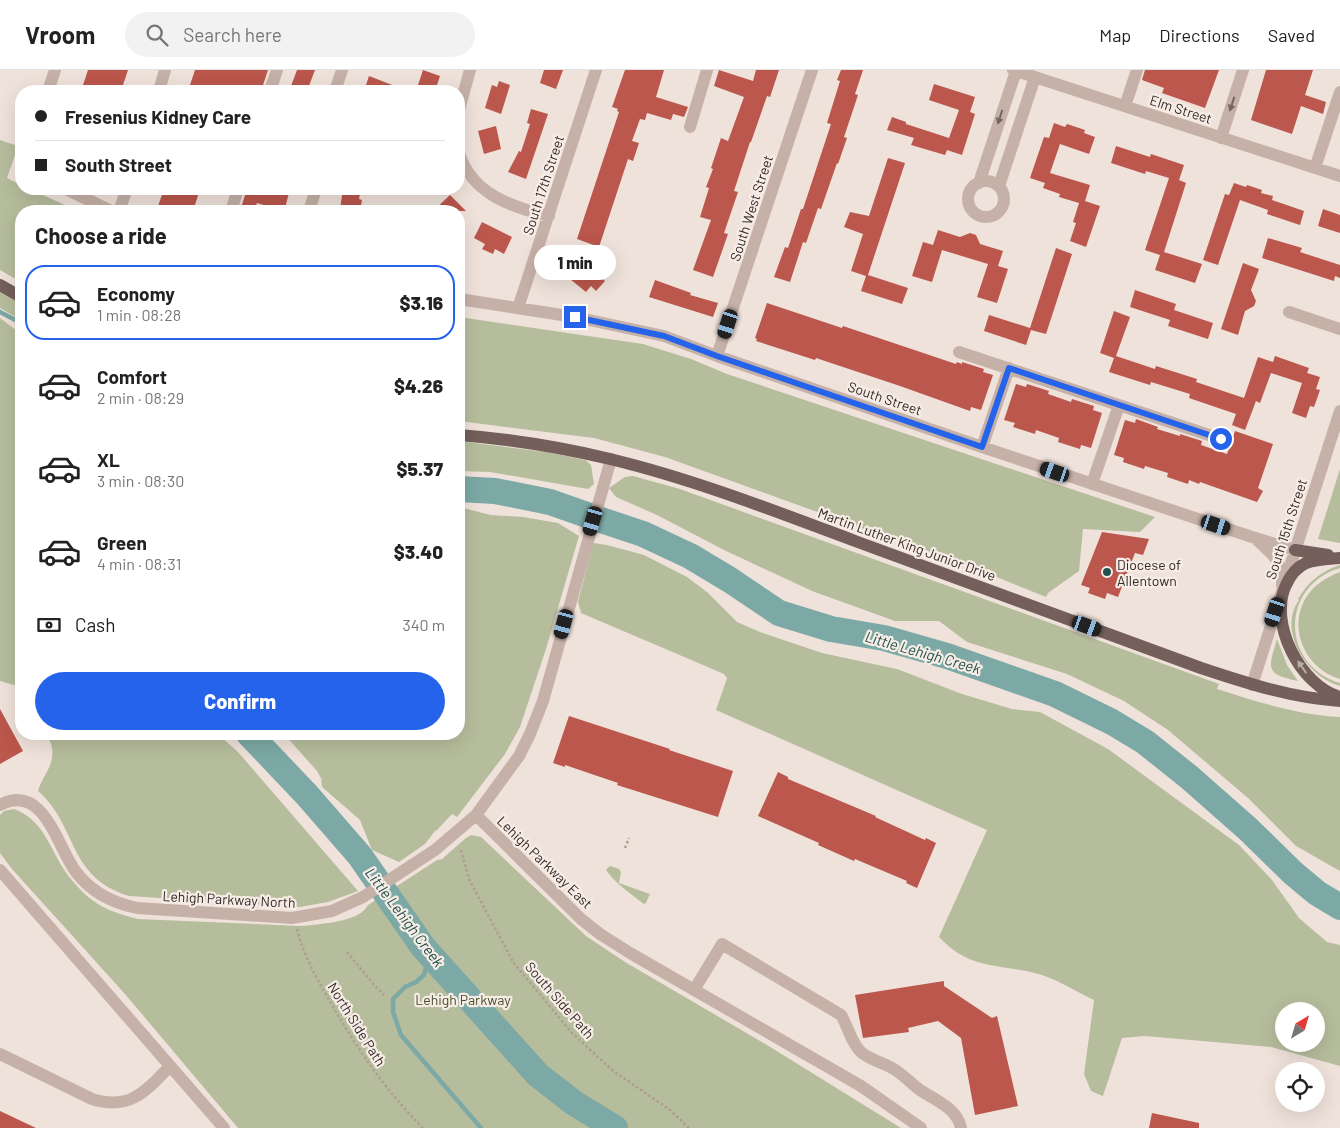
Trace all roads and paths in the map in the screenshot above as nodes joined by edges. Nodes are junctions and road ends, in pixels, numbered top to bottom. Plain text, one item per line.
1 (55, 70) edge
2 (166, 70) edge
3 (277, 70) edge
4 (342, 70) edge
5 (470, 70) edge
6 (596, 70) edge
7 (707, 70) edge
8 (812, 70) edge
9 (1136, 70) edge
10 (1243, 70) edge
11 (1024, 72) edge
12 (50, 85) edge
13 (160, 85) edge
14 (272, 85) edge
15 (336, 85) edge
16 (465, 88) edge
17 (1340, 92) edge
18 (1124, 106) junction
19 (690, 126) dead end
20 (1221, 138) junction
21 (1315, 168) junction
22 (465, 169) edge
23 (1340, 176) edge
24 (979, 183) junction
25 (998, 186) junction
26 (78, 195) edge
27 (99, 205) edge
28 (549, 216) junction
29 (0, 284) edge
30 (15, 293) edge
31 (465, 300) edge
32 (518, 308) junction
33 (1289, 312) dead end
34 (1340, 329) edge
35 (959, 352) dead end
36 (717, 356) junction
37 (1009, 368) junction
38 (1119, 405) junction
39 (1340, 411) edge
40 (465, 435) edge
41 (1221, 439) dead end
42 (982, 447) junction
43 (611, 459) junction
44 (1092, 484) junction
45 (1252, 537) junction
46 (1296, 550) junction
47 (1340, 558) edge
48 (1281, 594) junction
49 (1252, 685) junction
50 (1340, 696) edge
51 (1340, 701) edge
52 (0, 805) edge
53 (476, 815) junction
54 (629, 838) dead end
55 (626, 848) dead end
56 (461, 850) dead end
57 (0, 870) edge
58 (294, 918) junction
59 (347, 952) dead end
60 (694, 990) junction
61 (384, 995) dead end
62 (0, 1054) edge
63 (170, 1066) junction
64 (224, 1128) edge
65 (423, 1128) edge
66 (690, 1128) edge
67 (921, 1128) edge
68 (961, 1128) edge

1 - 12 street
2 - 13 street
3 - 14 street
4 - 15 street
5 - 16 street
6 - 28 street, South 17th Street
7 - 19 street
8 - 36 street, South West Street
9 - 18 street
10 -> 20 street
11 - 18 street, Elm Street
11 -> 24 street
11 - 25 street
17 - 21 street
18 - 20 street, Elm Street
20 - 21 street, Elm Street
21 - 23 street, Elm Street
22 - 28 street
24 - 25 street
24 - 25 street
26 - 27 street
28 - 32 street, South 17th Street
29 - 30 main road
31 - 32 street, South Street
32 - 36 street, South Street
33 - 34 street
35 - 37 street
36 - 42 street, South Street
37 - 38 street
37 - 42 street
38 - 41 street
38 - 44 street
39 - 46 street, South 15th Street
40 - 43 main road, Martin Luther King Junior Drive
42 - 44 street, South Street
43 - 49 main road, Martin Luther King Junior Drive
43 - 53 street, Lehigh Parkway East
44 - 45 street, South Street
45 - 46 street, South Street
45 - 48 street
46 - 47 main road
46 - 48 street, South 15th Street
47 - 48 main road
48 - 49 street, South 15th Street
50 -> 48 main road
49 - 51 main road, Martin Luther King Junior Drive
52 - 58 street, Lehigh Parkway North
53 - 58 street, Lehigh Parkway North
53 - 60 street, Lehigh Parkway East
54 - 55 path
56 - 66 path, South Side Path
57 - 63 street
58 - 65 path, North Side Path
59 - 61 path
60 - 67 street, Lehigh Parkway East
60 - 68 street
62 - 63 street
63 - 64 street

